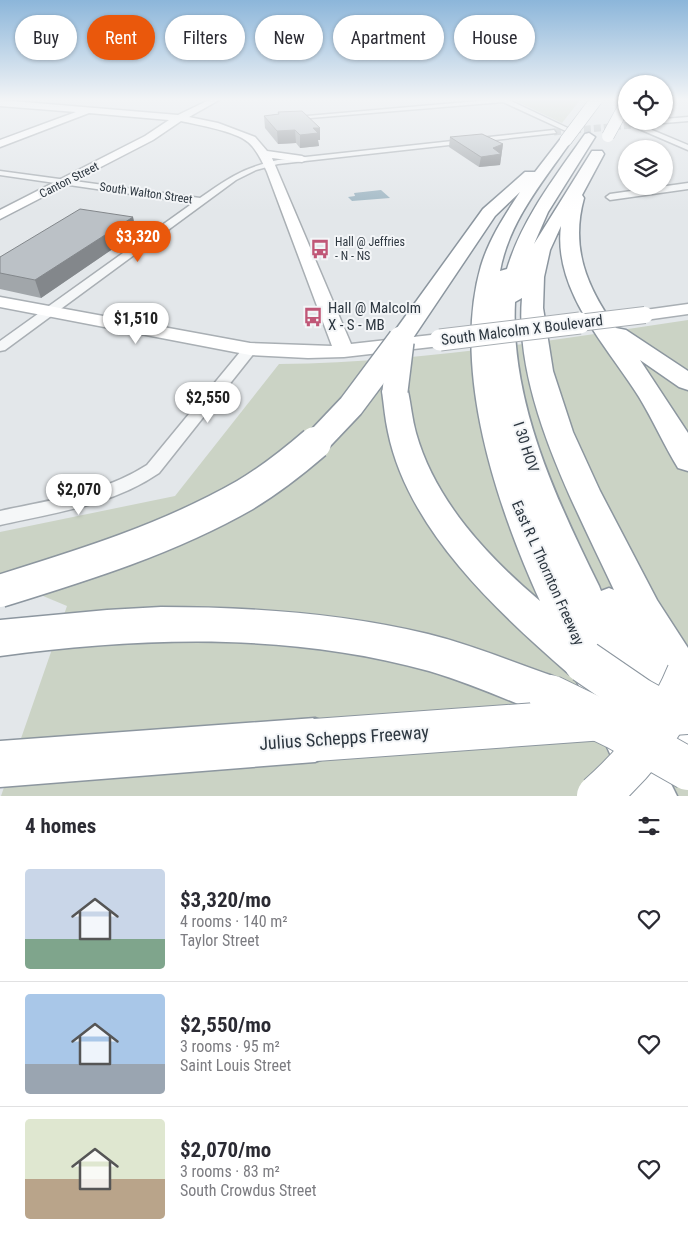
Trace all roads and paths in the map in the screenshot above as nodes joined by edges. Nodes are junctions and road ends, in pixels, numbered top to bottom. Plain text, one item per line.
1 (18, 137) edge
2 (150, 137) edge
3 (246, 137) edge
4 (564, 137) tunnel mouth
5 (577, 137) tunnel mouth
6 (577, 137) edge
7 (577, 137) edge
8 (577, 137) edge
9 (578, 137) edge
10 (662, 137) edge
11 (0, 144) edge
12 (688, 148) edge
13 (266, 158) junction
14 (302, 159) joint
15 (0, 173) edge
16 (65, 182) junction
17 (580, 186) junction
18 (688, 186) edge
19 (610, 196) dead end
20 (202, 201) junction
21 (0, 215) edge
22 (0, 302) edge
23 (688, 309) edge
24 (50, 312) junction
25 (599, 319) junction
26 (401, 339) junction
27 (0, 347) edge
28 (250, 349) junction
29 (344, 351) junction
30 (688, 382) edge
31 (688, 461) edge
32 (0, 518) edge
33 (0, 591) edge
34 (0, 638) edge
35 (688, 673) edge
36 (688, 681) edge
37 (688, 713) edge
38 (688, 726) edge
39 (688, 742) edge
40 (0, 764) edge
41 (688, 769) edge
42 (688, 790) edge
43 (598, 796) edge
44 (653, 796) edge

1 - 11 street
2 - 16 street, Canton Street
3 - 13 street
4 - 14 street
5 - 26 highway
6 - 39 highway, I 30 HOV
7 - 42 highway, I 30 HOV
8 - 44 highway, East R L Thornton Freeway
9 - 17 highway, East R L Thornton Freeway
10 - 12 street
13 - 14 street
13 - 20 street
13 - 29 street
15 - 16 street, South Walton Street
16 - 20 street, South Walton Street
16 - 21 street, Canton Street
17 - 25 highway
17 - 36 highway, East R L Thornton Freeway
18 - 19 street
20 - 24 street
22 - 24 street, South Malcolm X Boulevard
23 - 29 street, South Malcolm X Boulevard, bridge
24 - 27 street
24 - 28 street, South Malcolm X Boulevard
25 - 30 highway
25 - 31 highway
26 - 33 highway, bridge
26 - 38 highway, bridge
28 - 29 street, South Malcolm X Boulevard
28 - 32 street
34 - 41 highway, bridge
35 - 43 highway, bridge
37 - 40 highway, Julius Schepps Freeway, bridge

